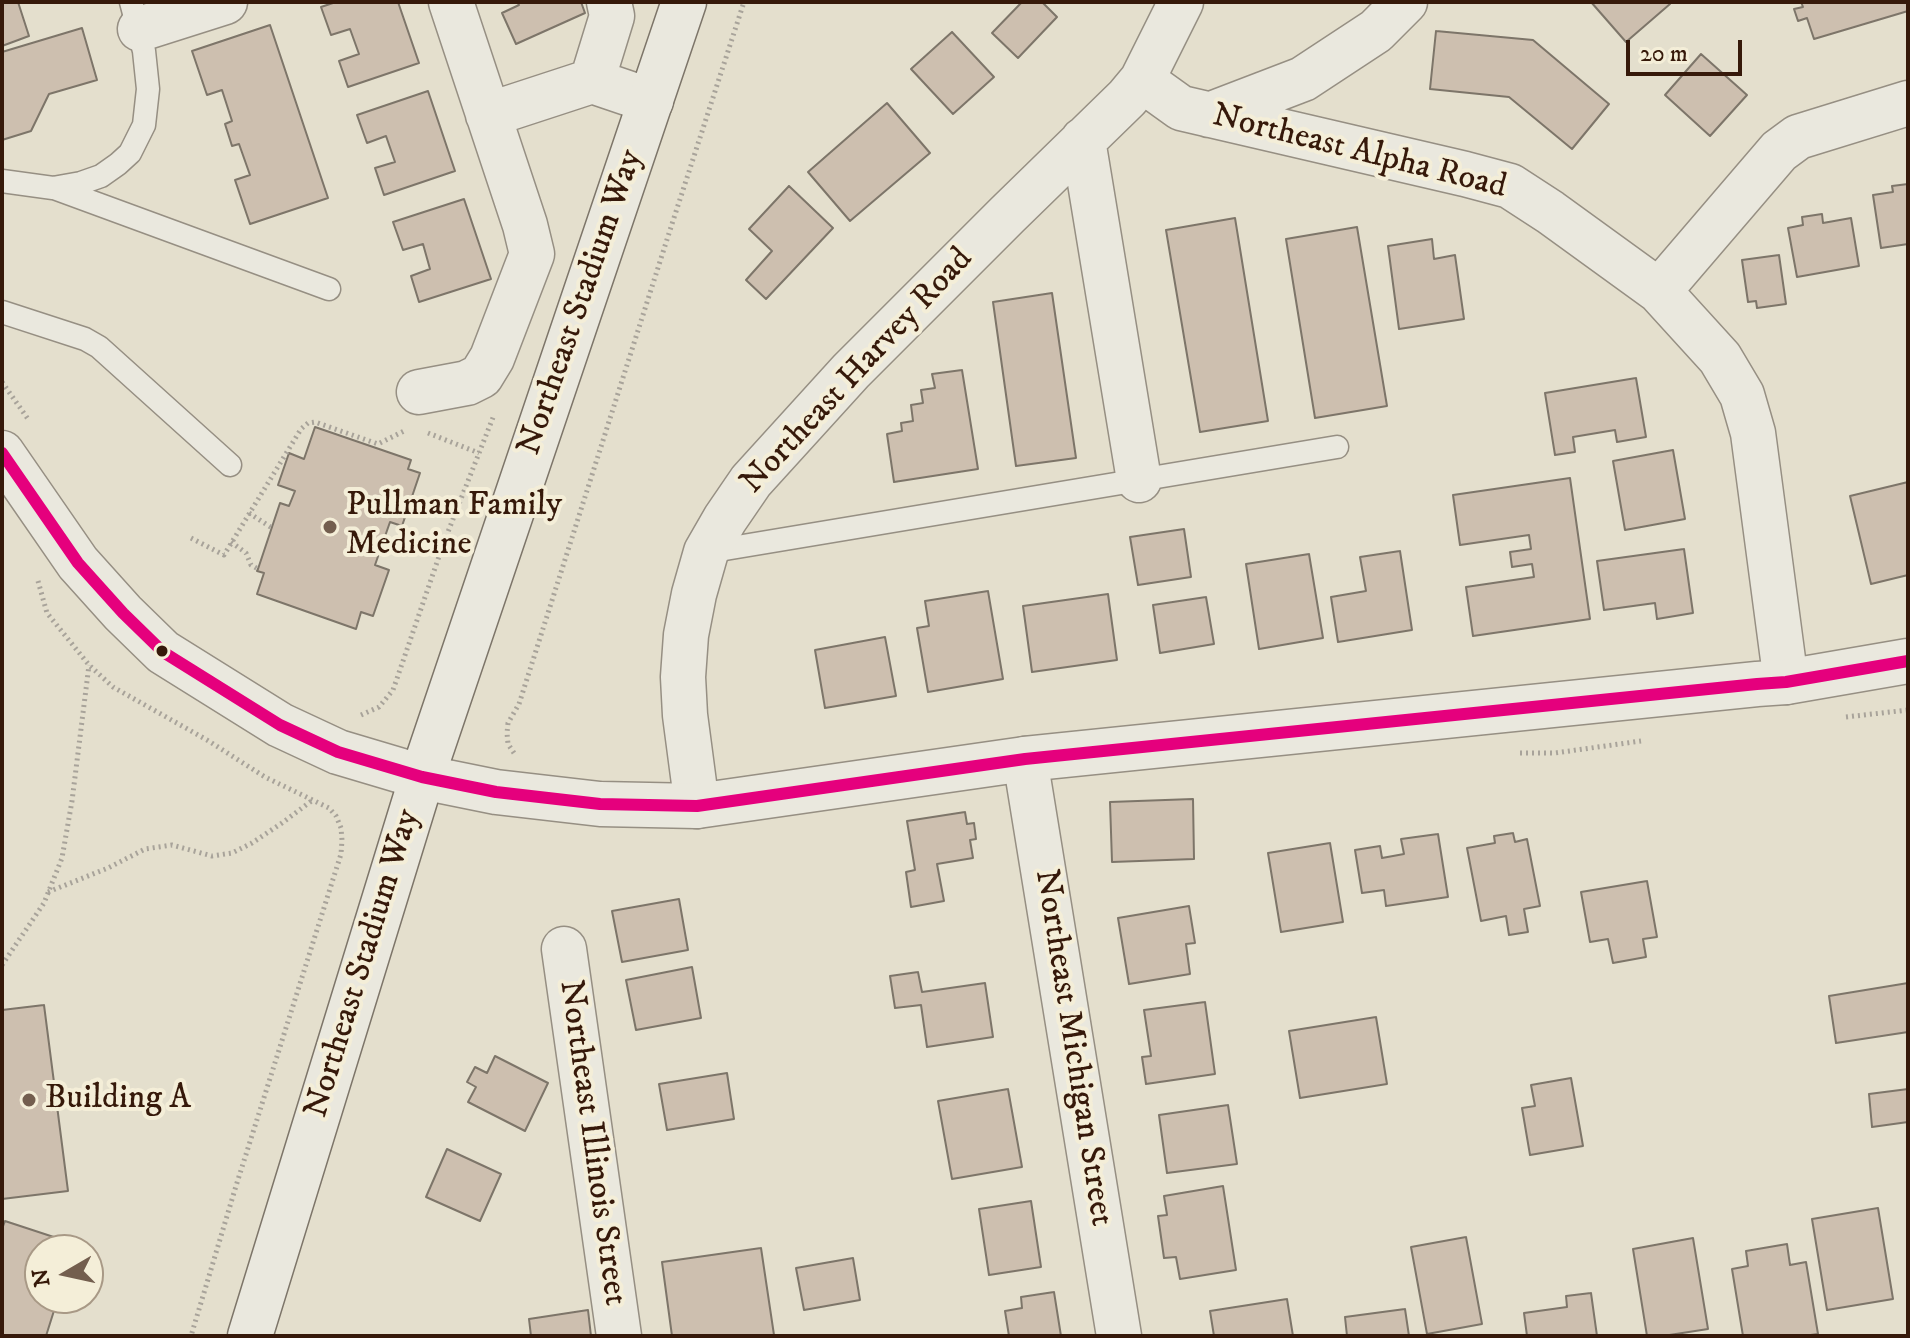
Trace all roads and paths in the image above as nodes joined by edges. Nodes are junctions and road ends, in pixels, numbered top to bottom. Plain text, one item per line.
1 (225, 2) edge
2 (451, 2) edge
3 (609, 2) edge
4 (684, 2) edge
5 (744, 2) edge
6 (1181, 2) edge
7 (1405, 2) edge
8 (136, 16) edge
9 (1142, 80) junction
10 (592, 81) junction
11 (651, 101) junction
12 (1908, 103) edge
13 (488, 115) junction
14 (1209, 115) junction
15 (1083, 140) junction
16 (2, 181) edge
17 (53, 188) junction
18 (329, 289) dead end
19 (1659, 291) junction
20 (2, 312) edge
21 (2, 382) edge
22 (496, 412) dead end
23 (419, 417) junction
24 (28, 419) dead end
25 (1337, 447) dead end
26 (2, 453) edge
27 (479, 453) junction
28 (230, 465) dead end
29 (1139, 480) junction
30 (249, 513) junction
31 (272, 528) dead end
32 (191, 538) dead end
33 (231, 542) junction
34 (706, 552) junction
35 (258, 569) dead end
36 (37, 577) dead end
37 (1908, 661) edge
38 (89, 665) junction
39 (1786, 682) junction
40 (351, 716) dead end
41 (511, 750) dead end
42 (1025, 759) junction
43 (422, 777) junction
44 (314, 799) junction
45 (697, 806) junction
46 (48, 892) junction
47 (564, 949) dead end
48 (2, 965) edge
49 (191, 1336) edge
50 (250, 1336) edge
51 (619, 1336) edge
52 (1119, 1336) edge

1 - 8 street
2 - 13 street
3 - 10 street
4 - 11 street, Northeast Stadium Way
5 - 41 path
6 - 9 street, Northeast Harvey Road
7 - 14 street
8 - 17 lane
9 - 14 street, Northeast Alpha Road
9 - 15 street, Northeast Harvey Road
10 - 11 street
10 - 13 street
11 - 43 street, Northeast Stadium Way
12 - 19 street
13 - 23 street
14 - 19 street, Northeast Alpha Road
15 - 29 street
15 - 34 street, Northeast Harvey Road
16 - 17 lane
17 - 18 lane
19 - 39 street, Northeast Alpha Road
20 - 28 lane
21 - 24 path
22 - 27 path
23 - 27 path
23 - 30 path
25 - 29 lane
26 - 43 street
27 - 40 path
29 - 34 lane
30 - 31 path
30 - 33 path
32 - 33 path
33 - 35 path
34 - 45 street, Northeast Harvey Road
36 - 38 path
37 - 39 street
38 - 44 path
38 - 46 path
39 - 42 street
42 - 45 street
42 - 52 street, Northeast Michigan Street
43 - 45 street
43 - 50 street, Northeast Stadium Way
44 - 46 path
44 - 49 path
46 - 48 path
47 - 51 street, Northeast Illinois Street

